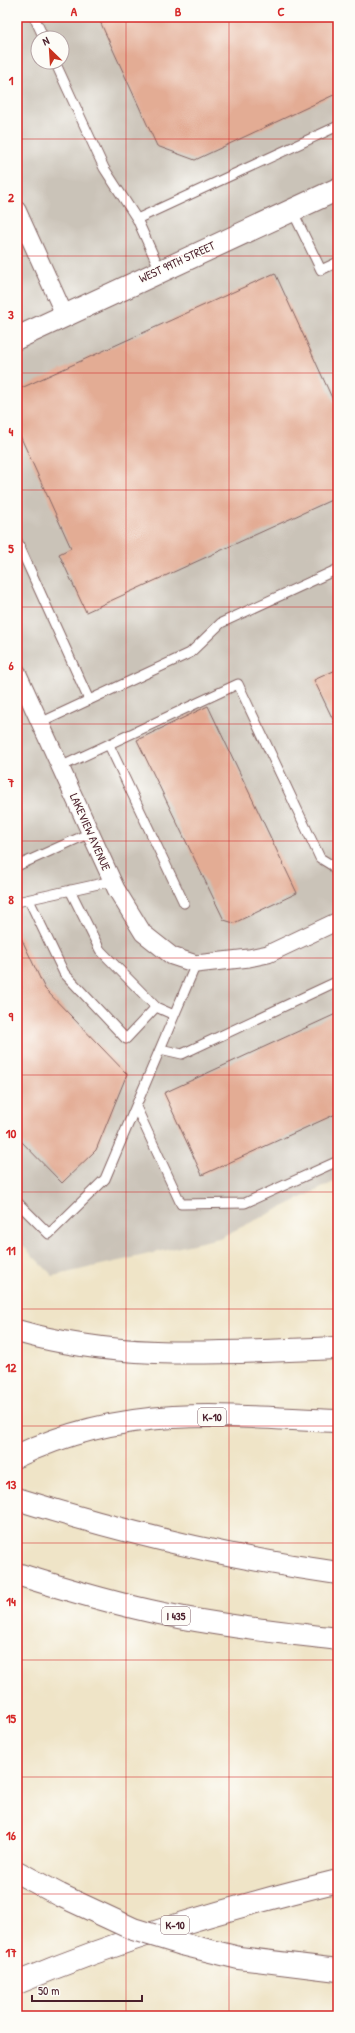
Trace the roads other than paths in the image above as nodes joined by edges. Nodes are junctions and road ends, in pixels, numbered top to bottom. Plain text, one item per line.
1 (34, 17) edge
2 (40, 30) edge
3 (59, 70) edge
4 (338, 126) edge
5 (338, 189) edge
6 (17, 210) edge
7 (292, 210) junction
8 (137, 219) junction
9 (338, 262) edge
10 (160, 270) junction
11 (65, 316) junction
12 (17, 338) edge
13 (17, 541) edge
14 (338, 569) edge
15 (17, 672) edge
16 (89, 700) junction
17 (40, 723) junction
18 (109, 745) junction
19 (60, 767) junction
20 (90, 833) junction
21 (17, 866) edge
22 (338, 875) edge
23 (112, 881) junction
24 (70, 890) junction
25 (29, 900) junction
26 (17, 902) edge
27 (184, 904) dead end
28 (338, 921) edge
29 (196, 964) junction
30 (338, 981) edge
31 (156, 1007) junction
32 (174, 1015) junction
33 (160, 1048) junction
34 (136, 1107) junction
35 (338, 1161) edge
36 (17, 1202) edge
37 (17, 1331) edge
38 (338, 1348) edge
39 (338, 1421) edge
40 (17, 1456) edge
41 (17, 1499) edge
42 (338, 1573) edge
43 (17, 1574) edge
44 (338, 1639) edge
45 (17, 1872) edge
46 (338, 1881) edge
47 (333, 1969) edge
48 (17, 1984) edge

1 - 2 lane
3 - 8 lane
4 - 8 lane
5 - 7 main road, WEST 99TH STREET
6 - 11 street
7 - 9 lane
7 - 10 main road, WEST 99TH STREET
8 - 10 lane
10 - 11 main road, WEST 99TH STREET
11 - 12 main road, WEST 99TH STREET
13 - 16 lane
14 - 16 lane
15 - 17 street, LAKEVIEW AVENUE
16 - 17 lane
17 - 19 street, LAKEVIEW AVENUE
18 - 19 lane
18 - 22 lane
18 - 27 lane
19 - 20 street, LAKEVIEW AVENUE
20 - 21 lane
20 - 23 street, LAKEVIEW AVENUE
23 - 24 lane
23 - 29 street, LAKEVIEW AVENUE
24 - 25 lane
24 - 31 lane
25 - 26 lane
25 - 31 lane
28 - 29 street
29 - 32 lane
30 - 33 lane
31 - 32 lane
32 - 33 lane
33 - 34 lane
34 - 35 lane
34 - 36 lane
37 - 38 main road
39 - 40 main road, K-10
41 - 42 main road
43 - 44 main road, I 435
45 - 47 main road, bridge
46 - 48 main road, K-10

